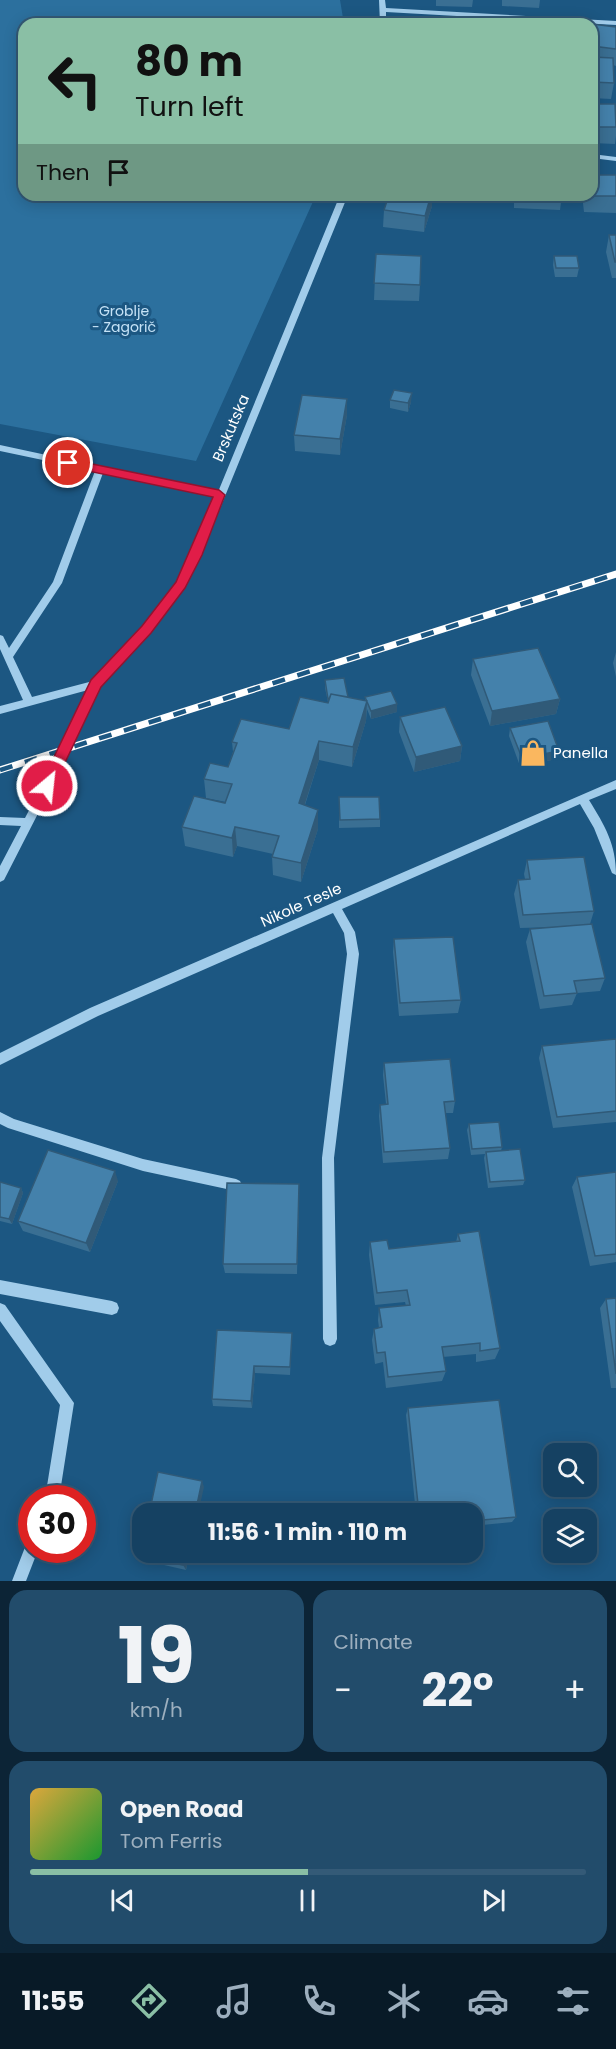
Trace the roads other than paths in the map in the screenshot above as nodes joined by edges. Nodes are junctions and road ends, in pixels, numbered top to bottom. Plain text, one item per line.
1 (382, 0) edge
2 (382, 10) junction
3 (383, 18) edge
4 (526, 18) edge
5 (598, 22) edge
6 (616, 23) edge
7 (598, 157) edge
8 (616, 159) edge
9 (342, 201) edge
10 (0, 448) edge
11 (99, 469) junction
12 (219, 495) junction
13 (0, 639) edge
14 (8, 657) junction
15 (96, 684) junction
16 (29, 701) junction
17 (0, 710) edge
18 (616, 784) edge
19 (582, 798) junction
20 (0, 821) edge
21 (27, 822) junction
22 (616, 870) edge
23 (0, 877) edge
24 (335, 906) junction
25 (0, 1059) edge
26 (0, 1118) edge
27 (236, 1185) edge
28 (0, 1287) edge
29 (112, 1308) dead end
30 (0, 1310) edge
31 (330, 1338) dead end
32 (54, 1485) edge
33 (26, 1563) edge
34 (19, 1581) edge

1 - 2 street
2 - 3 street
2 - 4 street
5 - 6 street
7 - 8 street
9 - 12 street, Brskutska
10 - 11 street
11 - 12 street
11 - 14 street
12 - 15 street, Brskutska
13 - 14 street
14 - 16 street
15 - 16 street
15 - 21 street, Brskutska
16 - 17 street
18 - 19 street, Nikole Tesle
19 - 22 street
19 - 24 street, Nikole Tesle
20 - 21 street
21 - 23 street, Brskutska
24 - 25 street, Nikole Tesle
24 - 31 street
26 - 27 street
28 - 29 street
30 - 32 street
33 - 34 street

